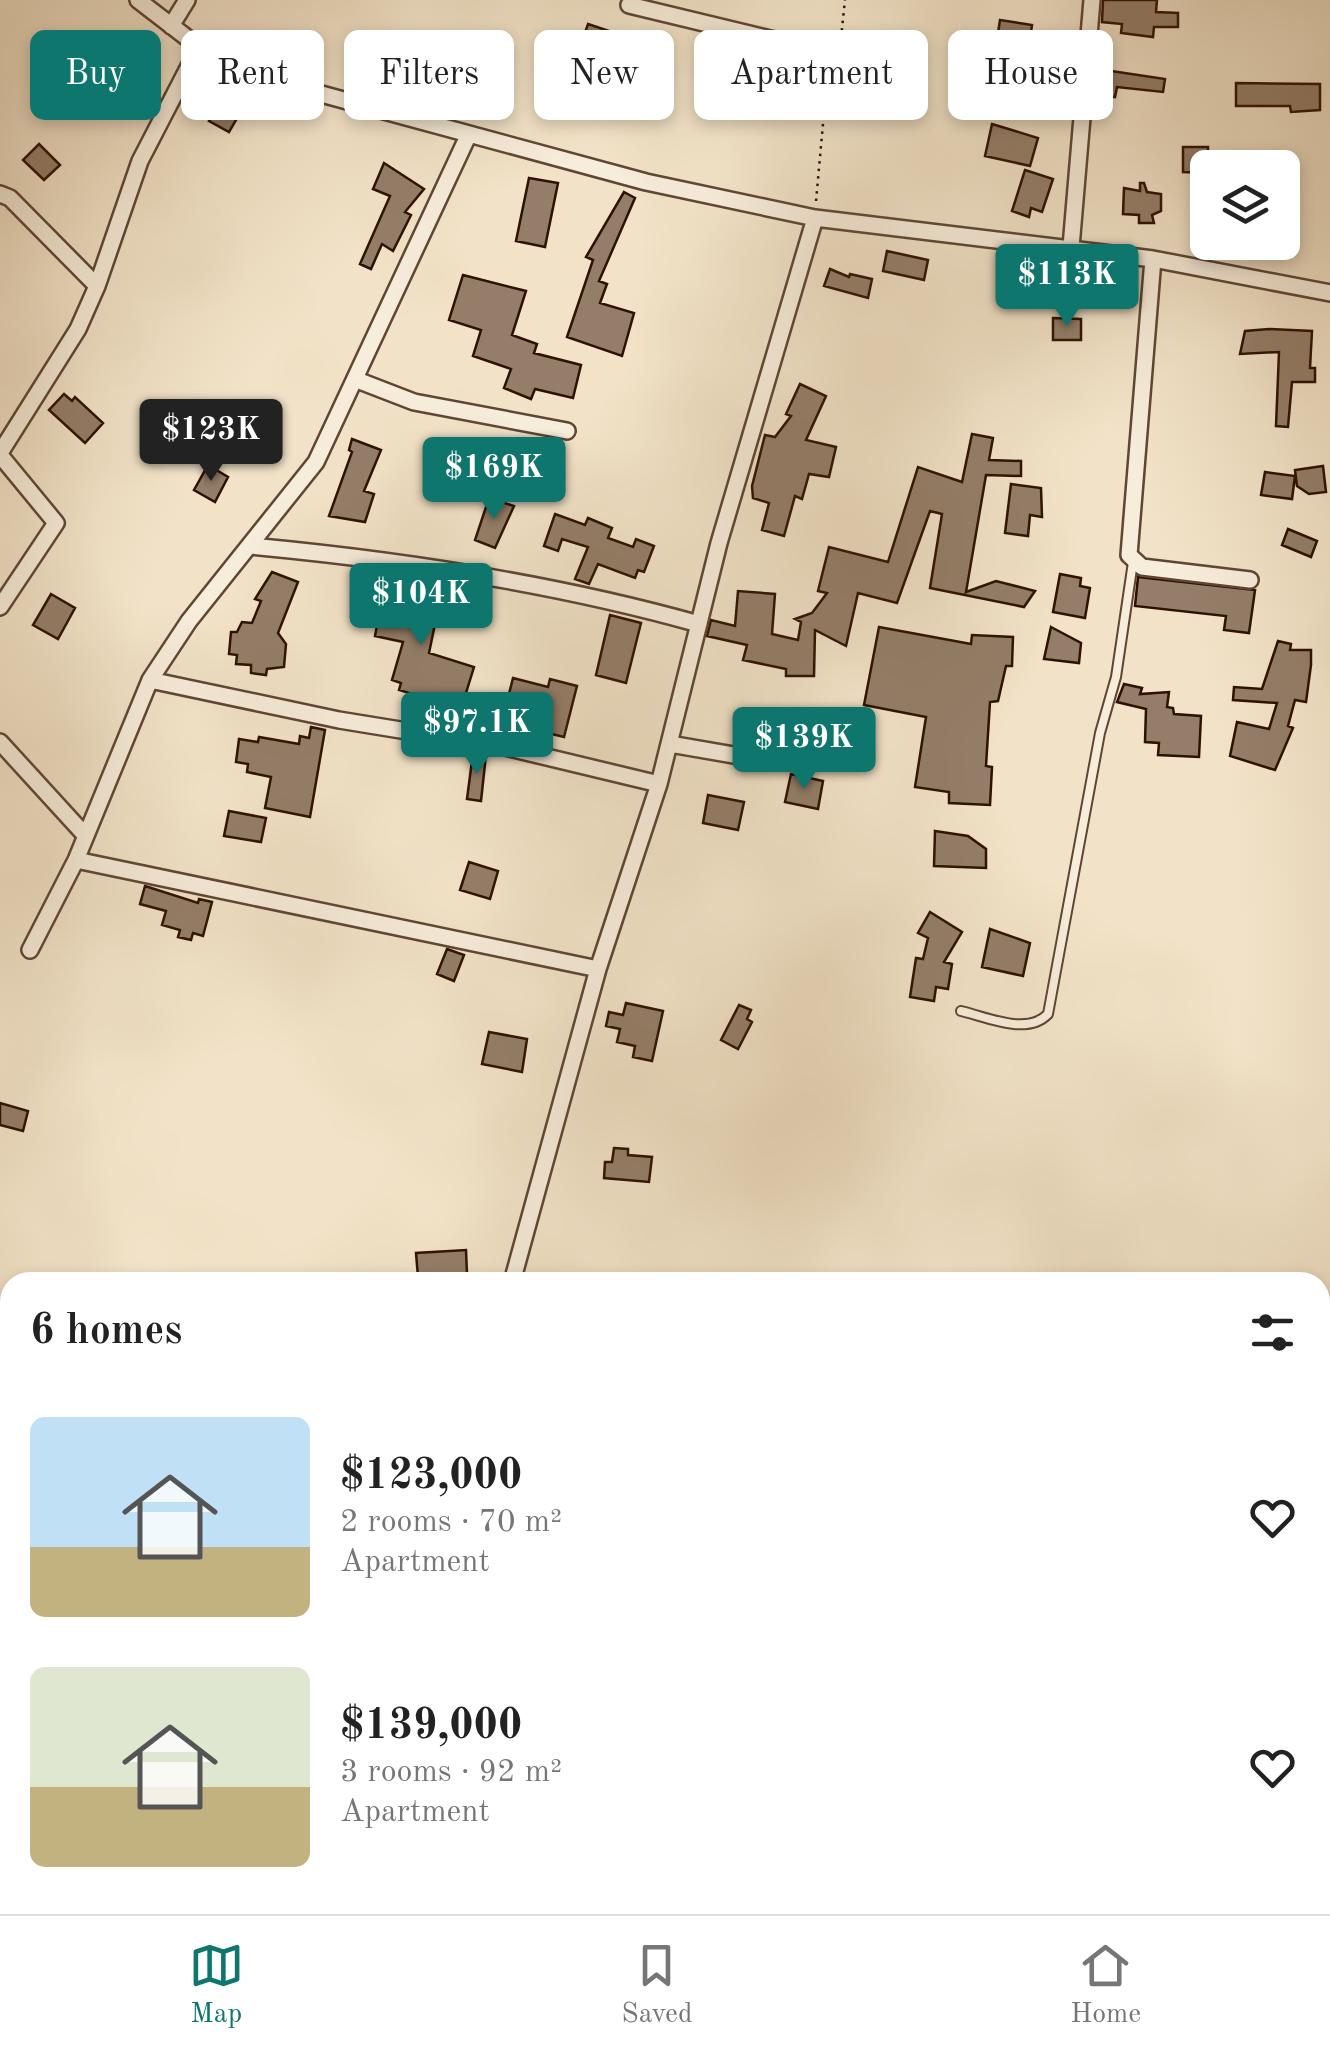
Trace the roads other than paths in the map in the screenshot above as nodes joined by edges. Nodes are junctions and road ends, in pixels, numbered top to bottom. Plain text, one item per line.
1 (138, 0) edge
2 (187, 0) edge
3 (1092, 0) edge
4 (629, 5) dead end
5 (171, 26) junction
6 (732, 30) edge
7 (181, 34) edge
8 (181, 82) edge
9 (324, 95) edge
10 (468, 136) junction
11 (0, 194) edge
12 (815, 218) junction
13 (1070, 248) junction
14 (1153, 259) junction
15 (98, 286) junction
16 (1330, 292) edge
17 (357, 380) junction
18 (566, 430) dead end
19 (0, 454) edge
20 (250, 546) junction
21 (1133, 562) junction
22 (1250, 580) dead end
23 (0, 607) edge
24 (699, 624) junction
25 (150, 680) junction
26 (0, 742) edge
27 (670, 744) junction
28 (774, 762) dead end
29 (659, 784) junction
30 (84, 834) junction
31 (76, 860) junction
32 (30, 950) dead end
33 (598, 968) junction
34 (961, 1011) dead end
35 (515, 1272) edge

1 - 5 street
2 - 5 street
3 - 13 street
4 - 6 street
5 - 7 street
8 - 15 street
9 - 10 street
10 - 12 street
10 - 17 street
11 - 15 street
12 - 13 street
12 - 24 street
13 - 14 street
14 - 16 street
14 - 21 street
15 - 19 street
17 - 18 street
17 - 20 street
19 - 23 street
20 - 24 street
20 - 25 street
21 - 22 street
21 - 34 lane
24 - 27 street
25 - 29 street
25 - 30 street
26 - 30 street
27 - 28 street
27 - 29 street
29 - 33 street
30 - 31 street
31 - 32 street
31 - 33 street
33 - 35 street

